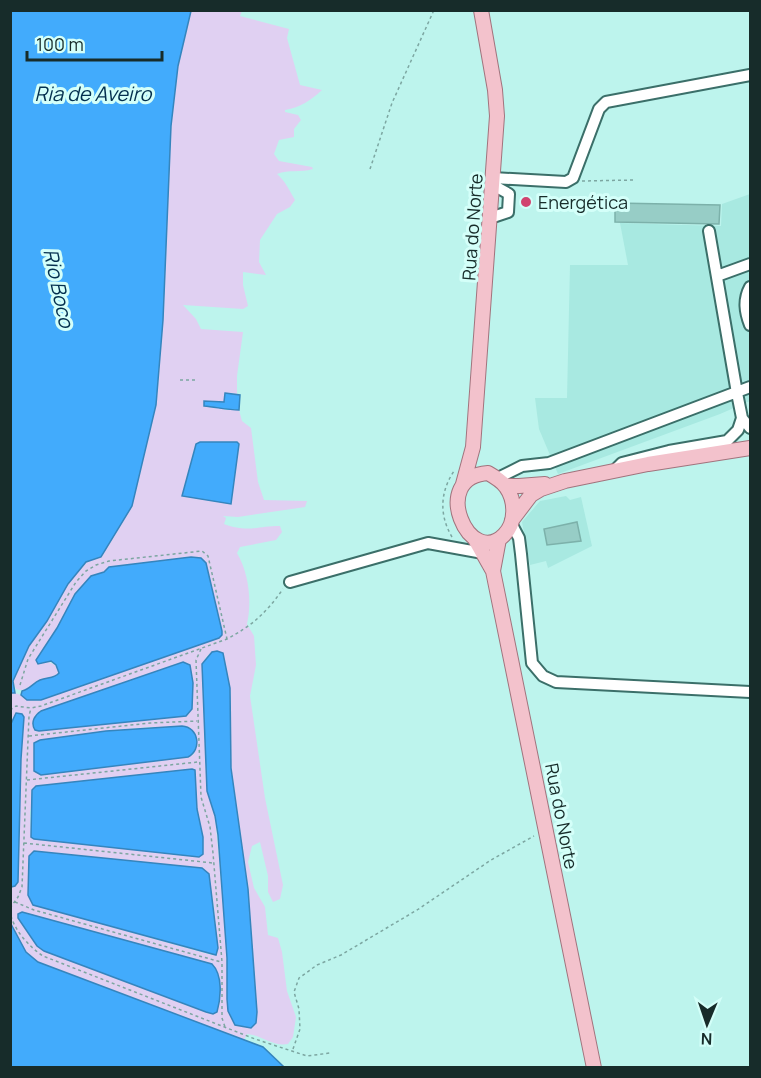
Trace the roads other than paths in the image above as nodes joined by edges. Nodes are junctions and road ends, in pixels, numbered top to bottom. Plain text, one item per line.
1 (481, 10) edge
2 (750, 75) edge
3 (493, 182) junction
4 (709, 231) dead end
5 (750, 264) edge
6 (717, 276) junction
7 (750, 287) edge
8 (750, 325) edge
9 (750, 387) edge
10 (737, 393) junction
11 (742, 418) junction
12 (750, 428) edge
13 (473, 447) junction
14 (750, 448) edge
15 (615, 471) junction
16 (497, 479) junction
17 (565, 482) junction
18 (463, 484) junction
19 (507, 529) junction
20 (475, 539) junction
21 (483, 553) junction
22 (494, 571) junction
23 (291, 582) road end
24 (750, 692) edge
25 (594, 1068) edge

1 - 3 main road, Rua do Norte
2 - 3 street
3 - 13 main road, Rua do Norte
4 - 6 street
5 - 6 street
6 - 10 street
7 - 8 street
9 - 10 street
10 - 11 street
10 - 16 street
11 - 12 street
11 - 15 street
13 - 16 main road
13 - 18 main road, Rua do Norte
14 - 15 main road
15 - 17 main road
16 - 17 main road
16 - 18 main road
16 - 19 main road
17 - 19 main road
18 - 20 main road
19 - 20 main road
19 - 22 main road, Rua do Norte
19 - 24 street
20 - 21 main road, Rua do Norte
21 - 22 main road, Rua do Norte
21 - 23 street
22 - 25 main road, Rua do Norte

